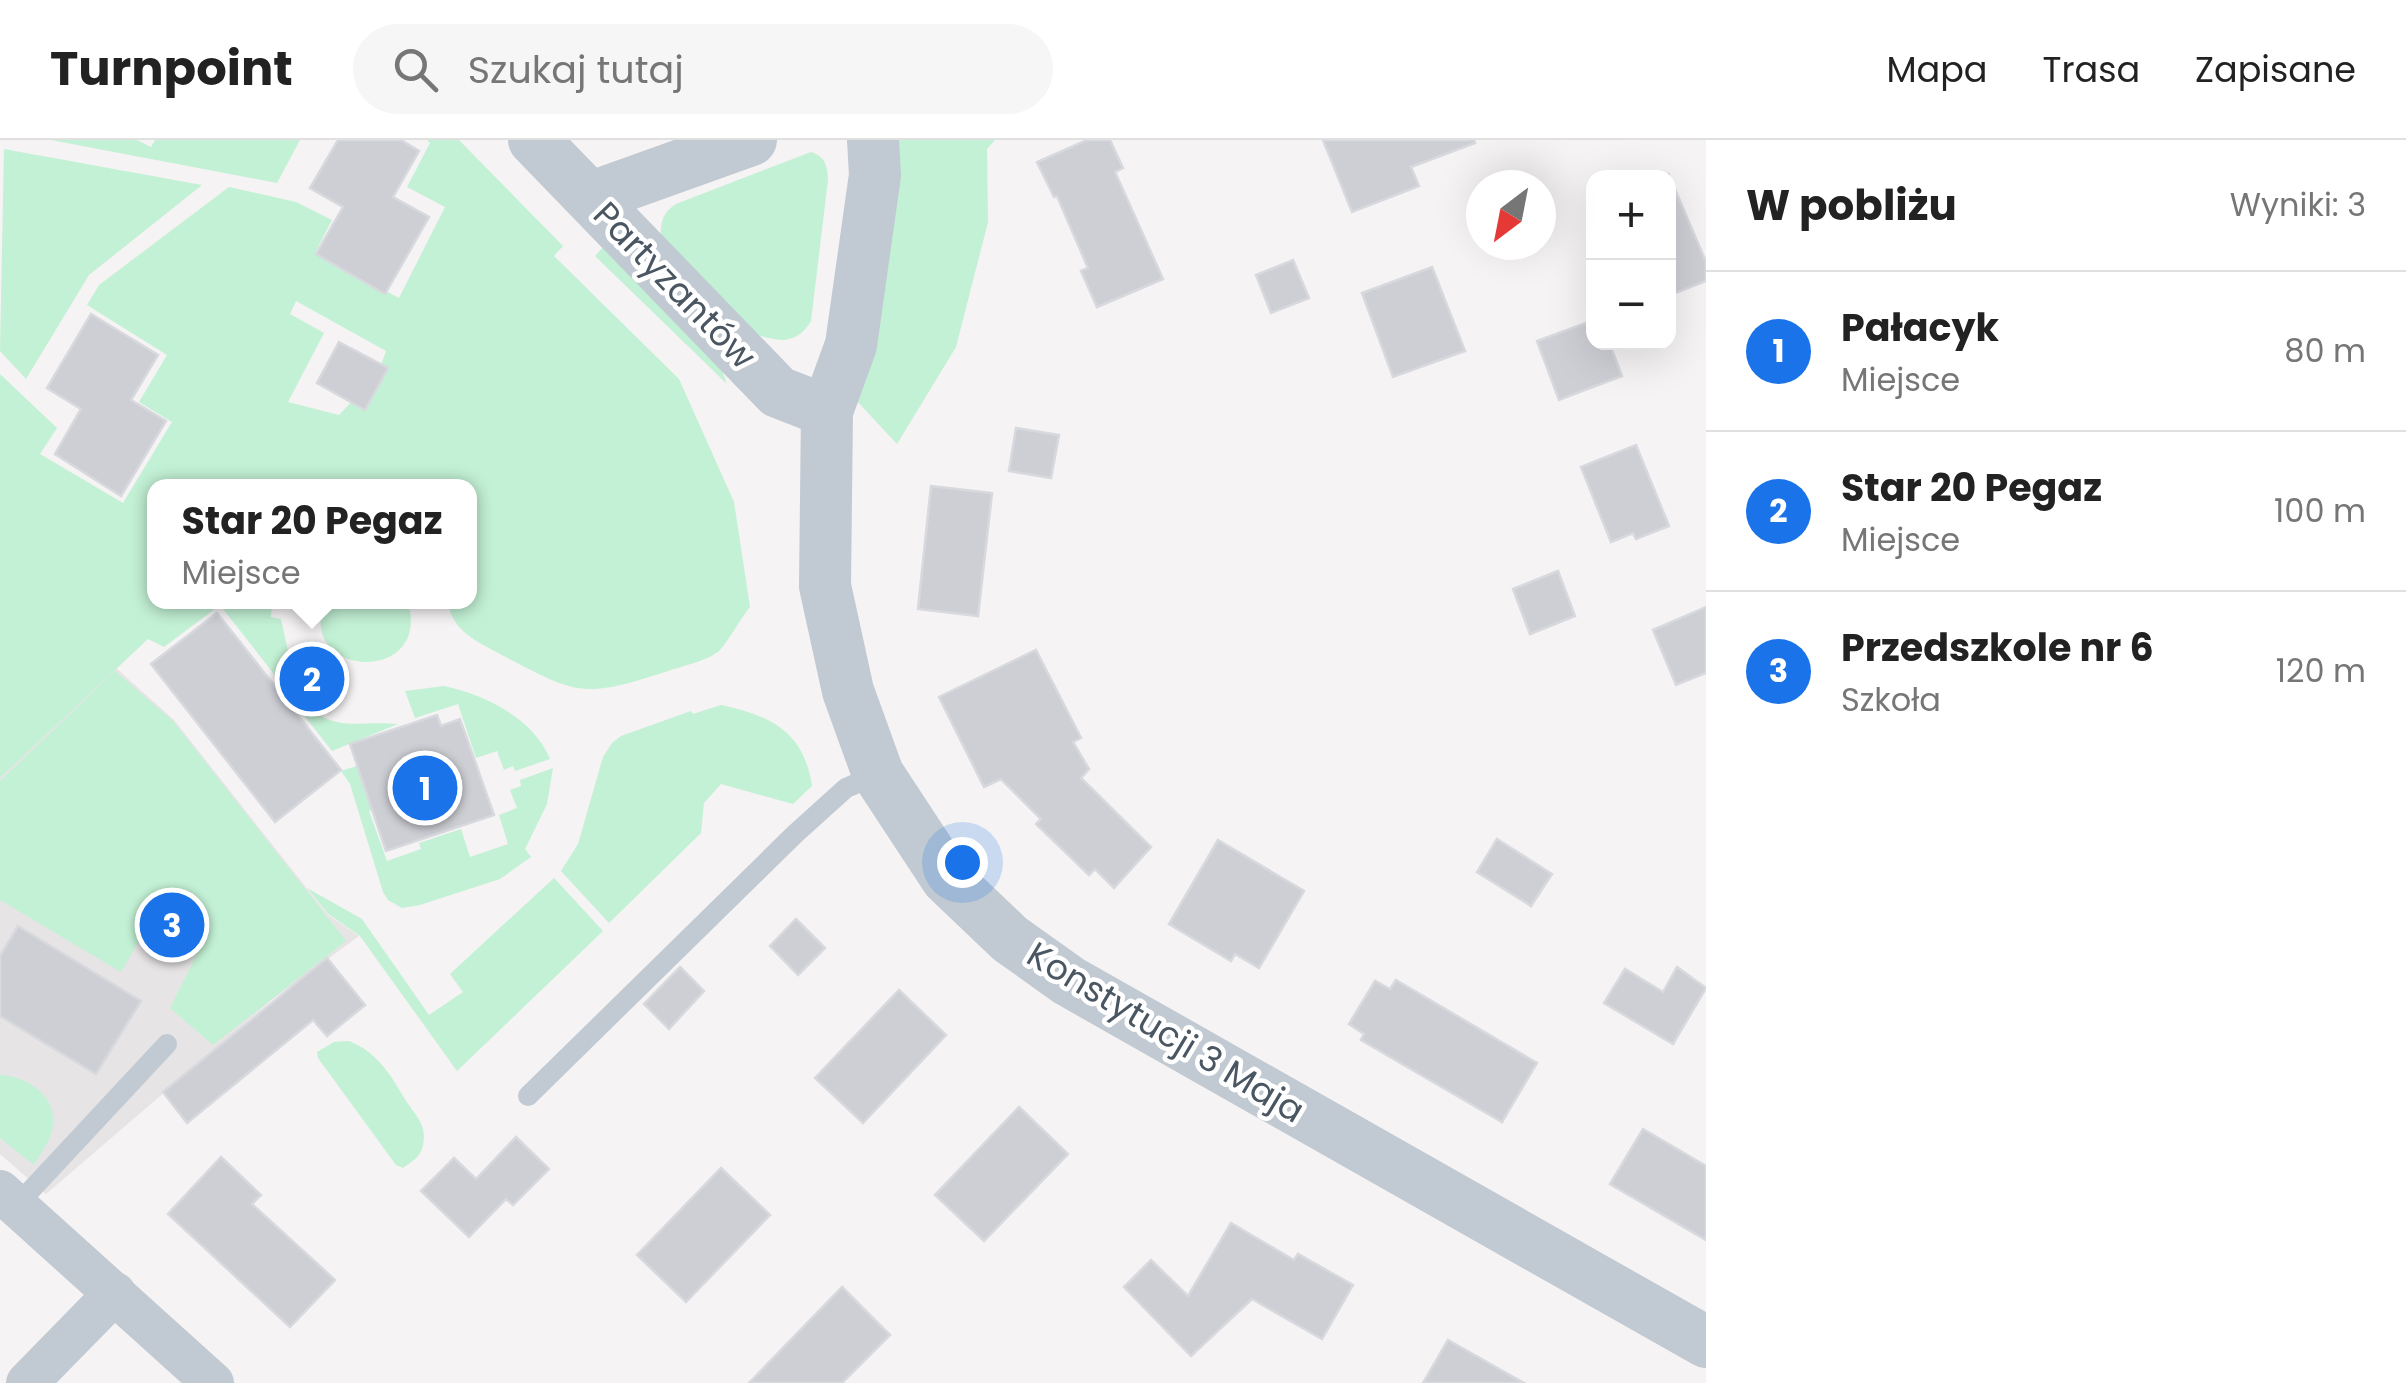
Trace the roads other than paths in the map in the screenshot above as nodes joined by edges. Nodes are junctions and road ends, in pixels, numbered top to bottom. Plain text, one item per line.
1 (534, 140) edge
2 (751, 140) edge
3 (854, 140) edge
4 (873, 140) edge
5 (698, 149) edge
6 (592, 198) junction
7 (827, 411) junction
8 (878, 774) junction
9 (167, 1044) dead end
10 (528, 1096) dead end
11 (8, 1199) edge
12 (115, 1293) junction
13 (1706, 1342) edge
14 (27, 1383) edge
15 (213, 1383) edge

1 - 6 street, Partyzantów
2 - 5 street
3 - 7 street
4 - 7 street, Konstytucji 3 Maja
5 - 6 street
6 - 7 street, Partyzantów
7 - 8 street, Konstytucji 3 Maja
8 - 10 lane
8 - 13 street, Konstytucji 3 Maja
9 - 11 lane
11 - 12 street
12 - 14 street
12 - 15 street

